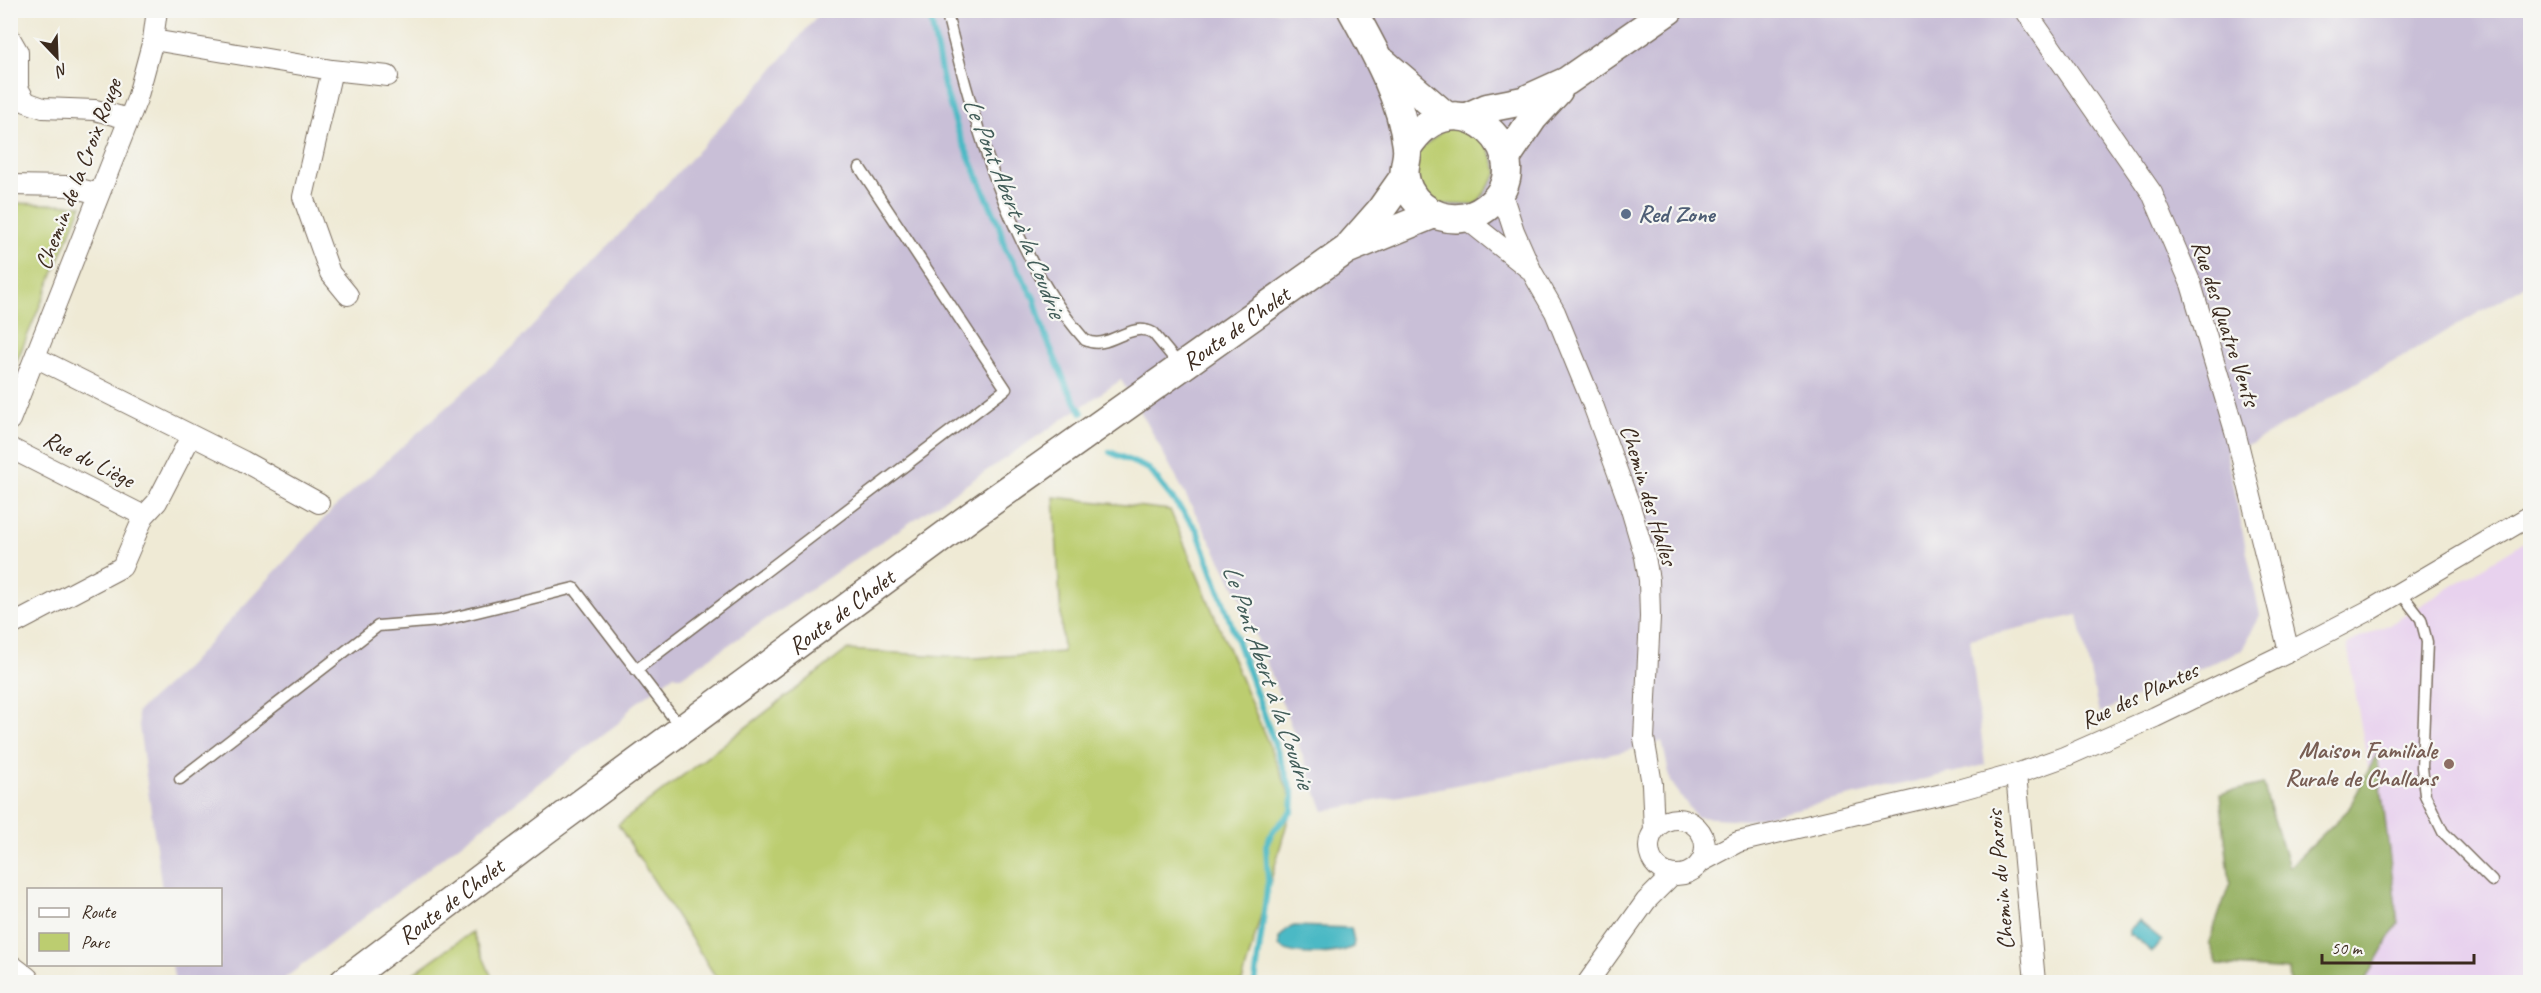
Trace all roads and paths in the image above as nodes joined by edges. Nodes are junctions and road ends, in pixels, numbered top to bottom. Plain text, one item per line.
1 (157, 10) edge
2 (946, 10) edge
3 (1352, 10) edge
4 (1669, 10) edge
5 (2025, 10) edge
6 (10, 38) edge
7 (153, 40) junction
8 (1379, 58) junction
9 (332, 70) junction
10 (388, 76) dead end
11 (1567, 81) junction
12 (1457, 117) junction
13 (129, 119) junction
14 (1407, 148) junction
15 (1506, 158) junction
16 (860, 168) dead end
17 (1404, 177) junction
18 (10, 185) edge
19 (1501, 191) junction
20 (99, 194) junction
21 (1434, 214) junction
22 (1465, 218) junction
23 (1346, 250) junction
24 (1532, 272) junction
25 (348, 295) dead end
26 (35, 357) junction
27 (1181, 367) junction
28 (10, 420) edge
29 (191, 436) junction
30 (10, 448) edge
31 (319, 503) dead end
32 (144, 516) junction
33 (2530, 516) edge
34 (2400, 592) junction
35 (10, 626) edge
36 (2289, 652) junction
37 (636, 670) junction
38 (682, 730) junction
39 (2016, 774) junction
40 (180, 779) dead end
41 (1652, 784) junction
42 (1681, 819) junction
43 (1654, 831) junction
44 (1703, 836) junction
45 (1738, 842) junction
46 (1653, 862) junction
47 (1701, 862) junction
48 (1672, 875) junction
49 (2492, 881) dead end
50 (1646, 900) junction
51 (10, 972) edge
52 (22, 982) edge
53 (344, 982) edge
54 (1588, 982) edge
55 (2035, 982) edge

1 - 7 street, Chemin de la Croix Rouge
2 - 27 lane
3 - 8 main road
4 - 11 main road
5 - 36 street, Rue des Quatre Vents
6 - 13 street
7 - 9 street
7 - 13 street, Chemin de la Croix Rouge
8 - 12 main road
8 - 14 main road
9 - 10 street
9 - 25 street
11 - 12 main road
11 - 15 main road
12 - 14 main road
12 - 15 main road
13 - 20 street, Chemin de la Croix Rouge
14 - 17 main road
15 - 19 main road
16 - 37 lane
17 - 21 main road
17 - 23 main road, Route de Cholet
18 - 20 street
19 - 22 main road
19 - 24 street, Chemin des Halles
20 - 26 street, Chemin de la Croix Rouge
21 - 22 main road
21 - 23 main road, Route de Cholet
22 - 24 street, Chemin des Halles
23 - 27 main road, Route de Cholet
24 - 41 street, Chemin des Halles
26 - 28 street, Chemin de la Croix Rouge
26 - 29 street
27 - 38 main road, Route de Cholet
29 - 31 street
29 - 32 street, Rue du Liège
30 - 32 street, Rue du Liège
32 - 35 street, Rue du Liège
33 - 34 street, Rue des Plantes
34 - 36 street, Rue des Plantes
34 - 49 lane
36 - 39 street, Rue des Plantes
37 - 38 lane
37 - 40 lane
38 - 53 main road, Route de Cholet
39 - 45 street, Rue des Plantes
39 - 55 street, Chemin du Parois
41 - 42 street, Chemin des Halles
41 - 43 street, Chemin des Halles
42 - 43 street
42 - 44 street
43 - 46 street
44 - 45 street, Rue des Plantes
44 - 47 street
45 - 47 street, Rue des Plantes
46 - 48 street
46 - 50 street
47 - 48 street
48 - 50 street
50 - 54 street
51 - 52 highway

